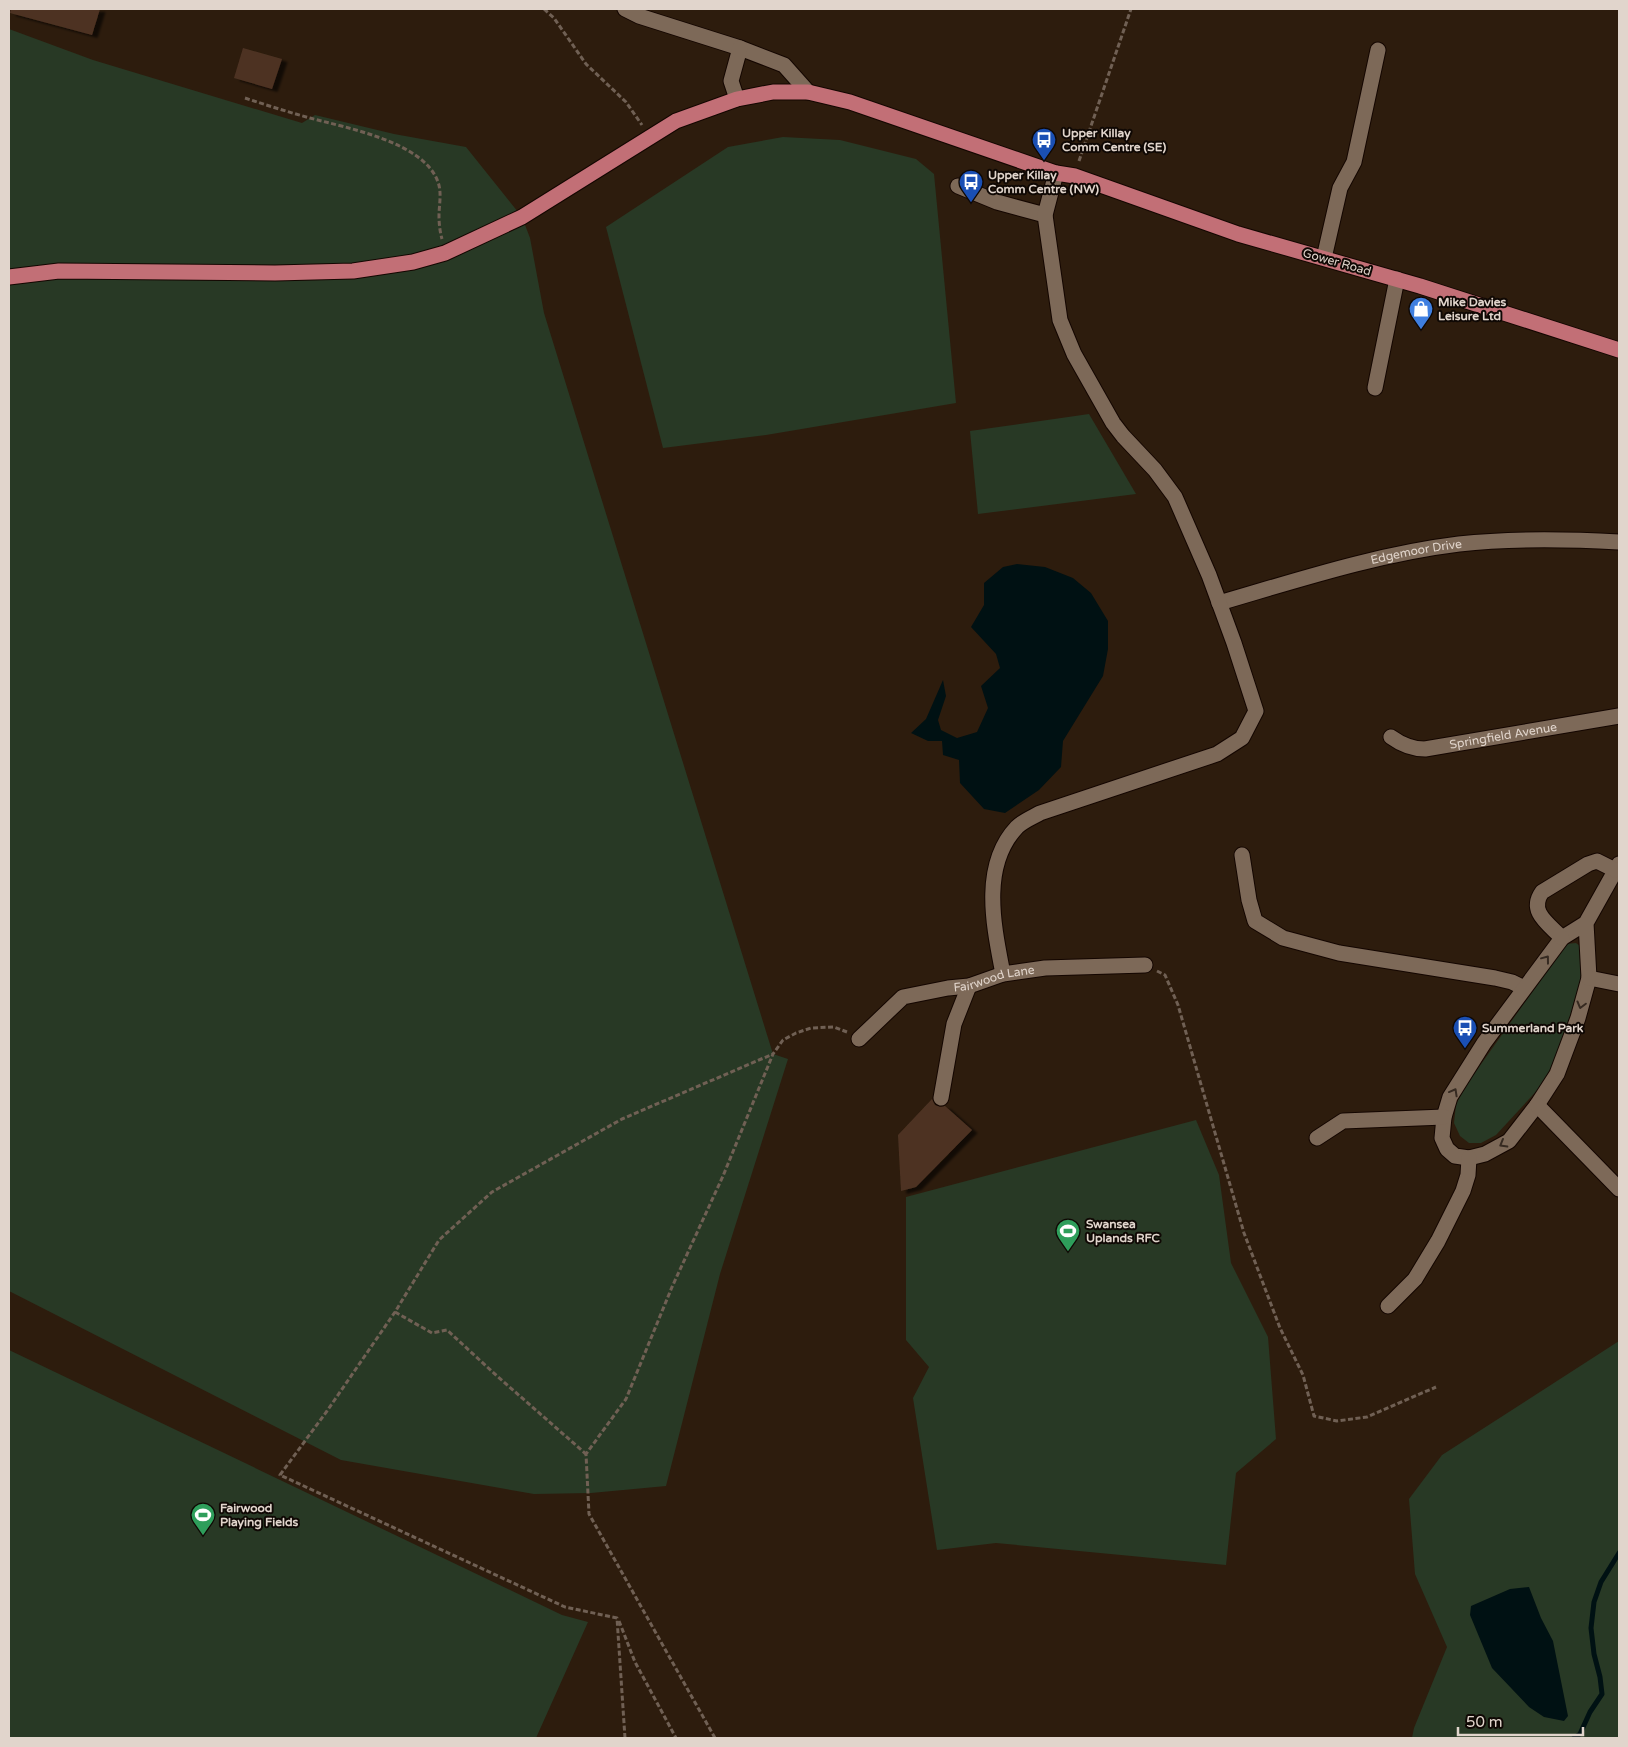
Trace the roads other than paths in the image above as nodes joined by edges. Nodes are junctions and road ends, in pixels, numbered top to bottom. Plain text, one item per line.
1 (625, 9) edge
2 (740, 48) junction
3 (1378, 50) dead end
4 (808, 92) junction
5 (737, 99) junction
6 (1056, 173) junction
7 (958, 186) dead end
8 (1045, 215) junction
9 (1324, 258) junction
10 (9, 276) edge
11 (1397, 279) junction
12 (1618, 346) edge
13 (1375, 388) dead end
14 (1619, 542) edge
15 (1219, 603) junction
16 (1619, 716) edge
17 (1391, 738) dead end
18 (1242, 855) dead end
19 (1617, 867) edge
20 (1586, 922) junction
21 (1562, 938) junction
22 (1146, 965) road end
23 (1003, 974) junction
24 (1589, 978) junction
25 (1619, 984) edge
26 (969, 986) junction
27 (1524, 988) junction
28 (859, 1039) road end
29 (941, 1098) dead end
30 (1537, 1105) junction
31 (1444, 1117) junction
32 (1317, 1138) dead end
33 (1468, 1158) junction
34 (1619, 1189) edge
35 (1388, 1306) dead end

1 - 2 street
2 - 4 street
2 - 5 street
3 - 9 street
4 - 5 main road, Gower Road
4 - 6 main road, Gower Road
5 - 10 main road, Gower Road
6 - 8 street
6 - 9 main road, Gower Road
7 - 8 street
8 - 15 street
9 - 11 main road, Gower Road
11 - 12 main road, Gower Road
11 - 13 street
14 - 15 street, Edgemoor Drive
15 - 23 street
16 - 17 street, Springfield Avenue
18 - 27 street
19 - 20 street
19 - 21 street
20 - 21 street
20 - 24 street
27 -> 21 street
22 - 23 street, Fairwood Lane
23 - 26 street, Fairwood Lane
24 - 25 street
24 -> 30 street
26 - 28 street, Fairwood Lane
26 - 29 street
31 -> 27 street
30 -> 33 street
30 - 34 street
31 - 32 street
31 - 33 street
33 - 35 street

